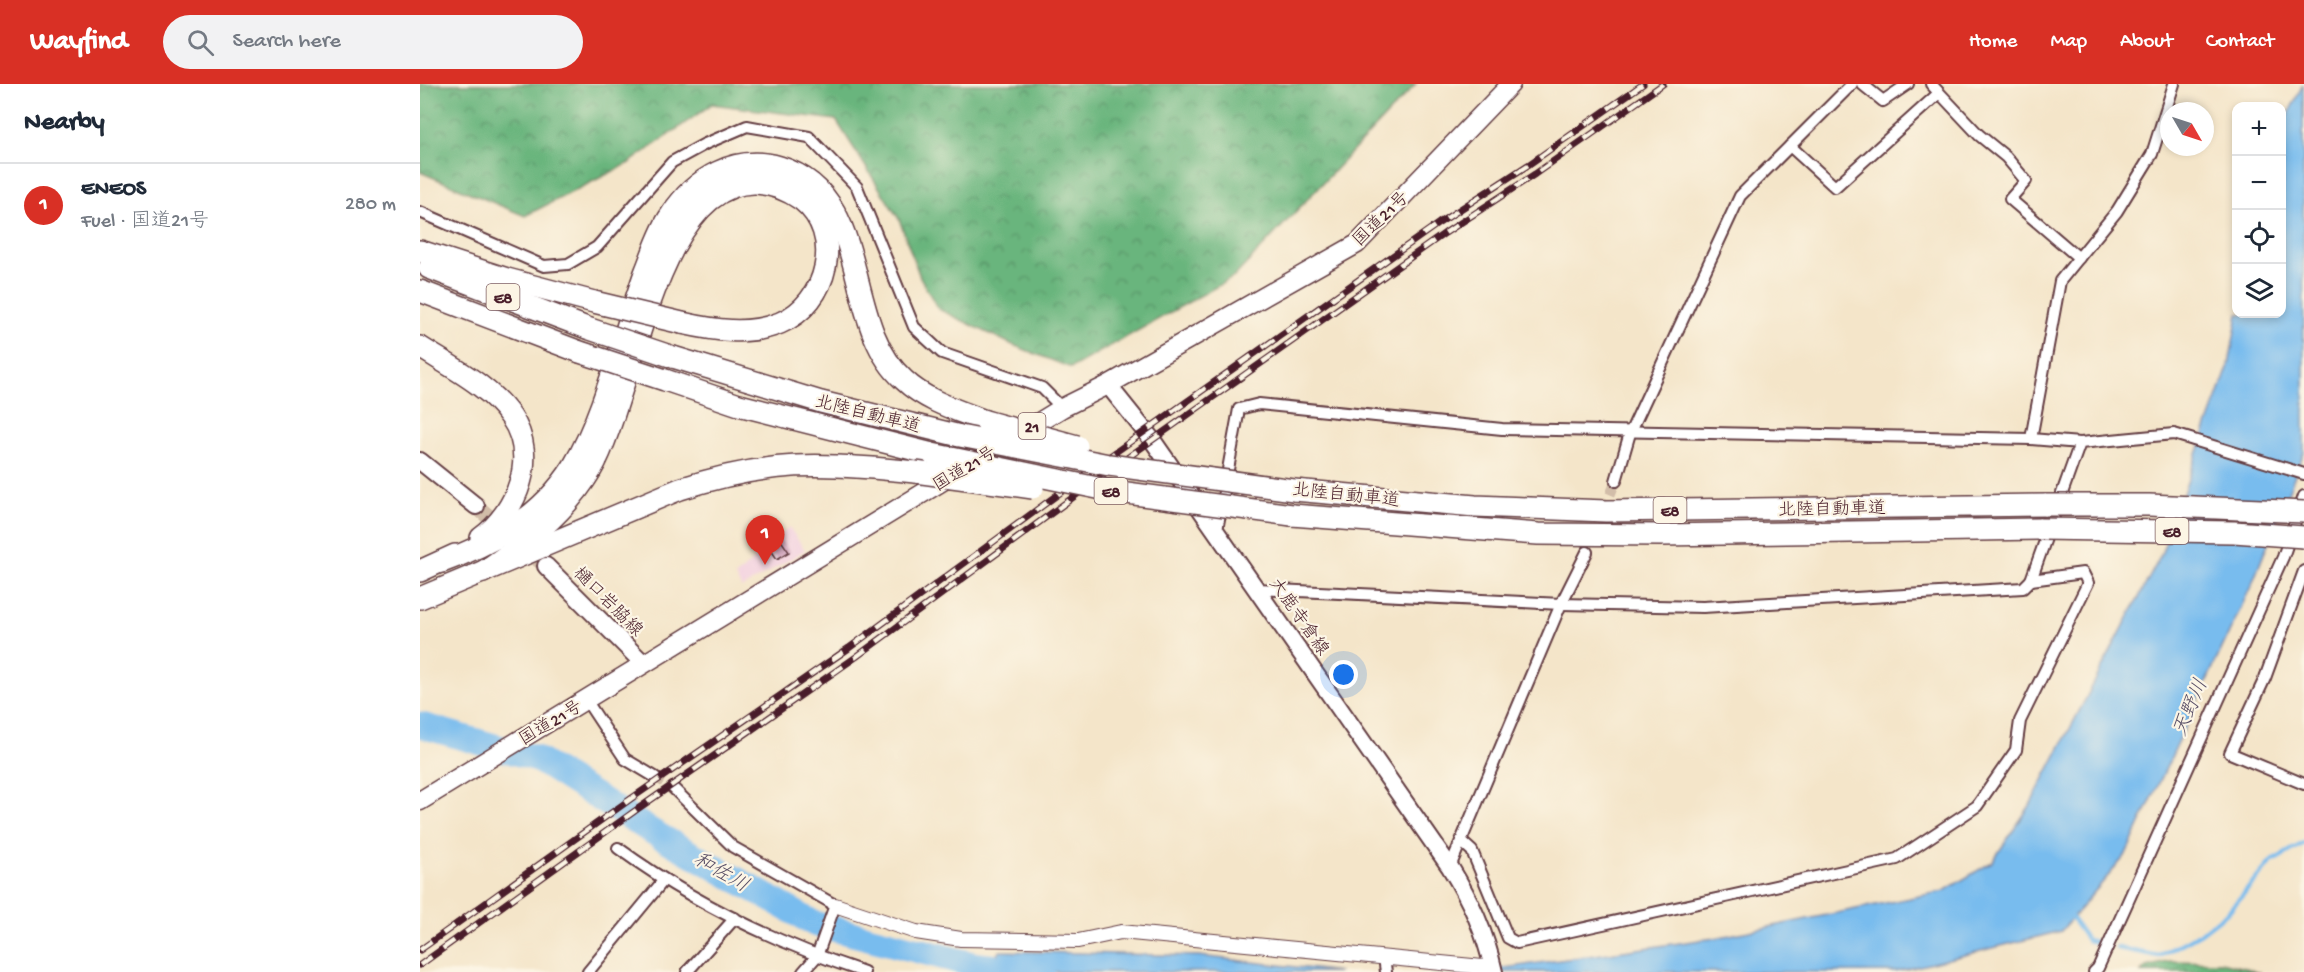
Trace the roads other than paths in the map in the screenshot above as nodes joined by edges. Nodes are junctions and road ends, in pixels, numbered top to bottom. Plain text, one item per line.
1 (1511, 84) edge
2 (1852, 84) edge
3 (1862, 84) edge
4 (1908, 84) edge
5 (1931, 84) edge
6 (2174, 84) edge
7 (1939, 93) junction
8 (1790, 146) junction
9 (420, 212) edge
10 (420, 251) edge
11 (2079, 258) junction
12 (420, 264) edge
13 (420, 291) edge
14 (420, 347) edge
15 (1108, 385) junction
16 (1062, 408) junction
17 (1630, 433) junction
18 (2031, 439) junction
19 (2080, 443) junction
20 (420, 461) edge
21 (2304, 474) edge
22 (1616, 481) tunnel mouth
23 (1295, 486) junction
24 (2304, 496) edge
25 (1210, 505) junction
26 (476, 506) tunnel mouth
27 (2304, 512) edge
28 (1217, 530) junction
29 (2304, 537) edge
30 (1587, 552) dead end
31 (442, 562) junction
32 (546, 566) tunnel mouth
33 (420, 571) edge
34 (2304, 571) edge
35 (483, 572) junction
36 (2031, 580) junction
37 (1257, 589) junction
38 (420, 598) edge
39 (1561, 604) junction
40 (644, 664) junction
41 (585, 700) junction
42 (655, 777) tunnel mouth
43 (2304, 783) edge
44 (673, 788) tunnel mouth
45 (420, 801) edge
46 (1462, 842) junction
47 (618, 848) dead end
48 (1450, 867) junction
49 (663, 881) junction
50 (834, 911) junction
51 (735, 918) junction
52 (817, 956) junction
53 (1385, 966) edge
54 (1493, 970) edge
55 (2096, 970) edge
56 (588, 972) edge
57 (687, 972) edge
58 (803, 972) edge
59 (864, 972) edge
60 (2110, 972) edge

1 - 15 highway, 国道21号 / 21
2 - 8 street
3 - 4 street
5 - 7 street
6 - 11 street
7 - 8 street
7 - 11 street
8 - 17 street
9 - 16 street
10 - 35 highway, bridge
11 - 18 street
12 - 23 highway, 北陸自動車道 / E8, bridge
13 - 25 highway, 北陸自動車道 / E8, bridge
14 - 31 highway
15 - 16 highway, 国道21号 / 21
15 - 28 main road, 大鹿寺倉線
16 - 40 highway, 国道21号 / 21
17 - 18 street
17 - 22 street
17 - 28 street
18 - 19 street
19 - 21 street
19 - 36 street
20 - 26 main road
23 - 27 highway, 北陸自動車道 / E8, bridge
23 - 31 highway, bridge
24 - 55 street
25 - 29 highway, 北陸自動車道 / E8, bridge
25 - 35 highway, bridge
28 - 37 main road, 大鹿寺倉線
30 - 39 street
31 - 33 highway
32 - 40 main road, 樋口岩脇線
34 - 43 street
35 - 38 highway
36 - 39 street
36 - 46 street
37 - 39 street
37 - 48 main road, 大鹿寺倉線
39 - 46 street
40 - 41 highway, 国道21号 / 21
41 - 42 street
41 - 45 highway, 国道21号 / 21
44 - 50 street
46 - 48 street
47 - 49 street
48 - 54 main road, 大鹿寺倉線
49 - 51 street
49 - 56 street
50 - 52 street
50 - 53 street
51 - 52 street
51 - 57 street
52 - 58 street
52 - 59 street
53 - 54 street
55 - 60 street

